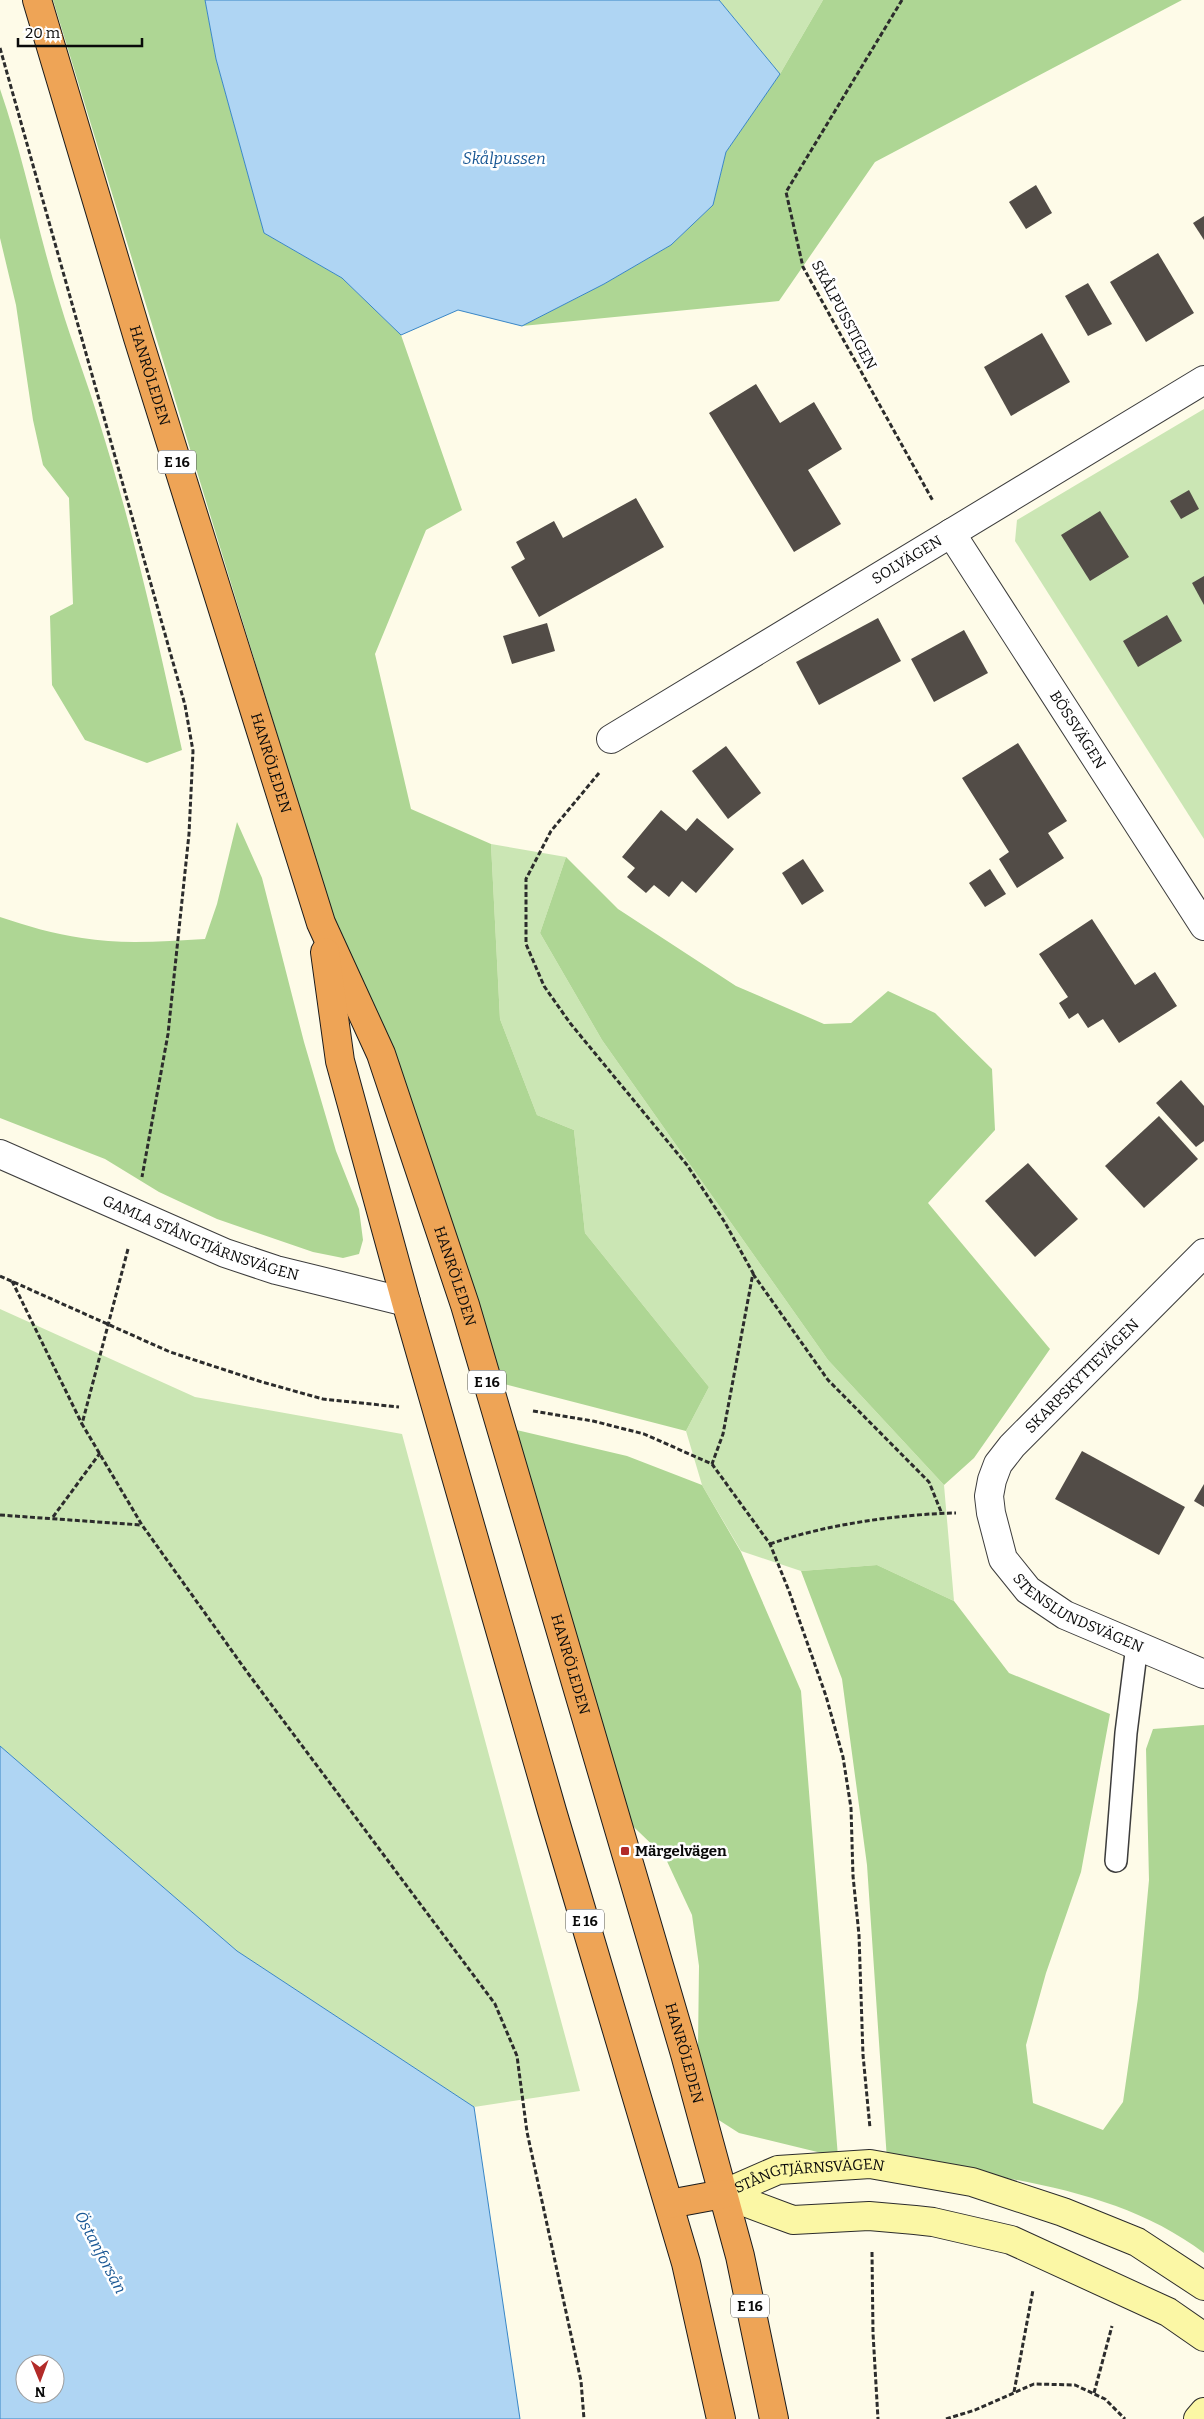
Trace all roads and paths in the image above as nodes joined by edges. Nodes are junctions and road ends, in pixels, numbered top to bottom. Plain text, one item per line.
1 (37, 0) edge
2 (902, 0) edge
3 (0, 48) edge
4 (1204, 380) edge
5 (951, 534) junction
6 (611, 739) joint
7 (321, 923) junction
8 (1204, 926) edge
9 (0, 1154) edge
10 (135, 1215) junction
11 (1204, 1253) edge
12 (753, 1274) junction
13 (0, 1276) edge
14 (12, 1281) junction
15 (406, 1302) junction
16 (107, 1322) junction
17 (400, 1407) dead end
18 (524, 1412) dead end
19 (82, 1424) junction
20 (100, 1453) junction
21 (712, 1464) junction
22 (991, 1513) junction
23 (0, 1514) edge
24 (942, 1514) junction
25 (53, 1517) junction
26 (142, 1525) junction
27 (770, 1544) junction
28 (1137, 1645) junction
29 (1204, 1674) edge
30 (1116, 1861) dead end
31 (870, 2136) dead end
32 (723, 2194) junction
33 (669, 2204) junction
34 (872, 2247) dead end
35 (1034, 2286) dead end
36 (1204, 2286) edge
37 (1114, 2321) dead end
38 (1204, 2337) edge
39 (1014, 2393) junction
40 (1094, 2393) junction
41 (1204, 2412) edge
42 (584, 2419) edge
43 (722, 2419) edge
44 (774, 2419) edge
45 (878, 2419) edge
46 (946, 2419) edge
47 (1125, 2419) edge
48 (1198, 2419) edge

1 - 7 highway, HANRÖLEDEN / E 16
2 - 5 path, SKÅLPUSSTIGEN
3 - 10 path
4 - 5 street, SOLVÄGEN
5 - 6 street, SOLVÄGEN
5 - 8 street, BÖSSVÄGEN
6 - 12 path
7 - 15 highway, HANRÖLEDEN / E 16
7 - 32 highway, HANRÖLEDEN / E 16
9 - 10 street, GAMLA STÅNGTJÄRNSVÄGEN
10 - 15 street, GAMLA STÅNGTJÄRNSVÄGEN
10 - 16 path
11 - 22 street, SKARPSKYTTEVÄGEN
12 - 21 path
12 - 24 path
13 - 14 path
14 - 16 path
14 - 19 path
15 - 33 highway, HANRÖLEDEN / E 16
16 - 17 path
16 - 19 path
18 - 21 path
19 - 20 path
20 - 25 path
20 - 26 path
21 - 27 path
22 - 24 path
22 - 28 street, STENSLUNDSVÄGEN
23 - 25 path
24 - 27 path
25 - 26 path
26 - 42 path
27 - 31 path
28 - 29 street, STENSLUNDSVÄGEN
28 - 30 lane
32 - 33 highway
32 - 36 street, STÅNGTJÄRNSVÄGEN
32 - 38 street, STÅNGTJÄRNSVÄGEN
32 - 44 highway, HANRÖLEDEN / E 16
33 - 43 highway, HANRÖLEDEN / E 16
34 - 45 path
35 - 39 path
37 - 40 path
39 - 40 path
39 - 46 path
40 - 47 path
41 - 48 street

